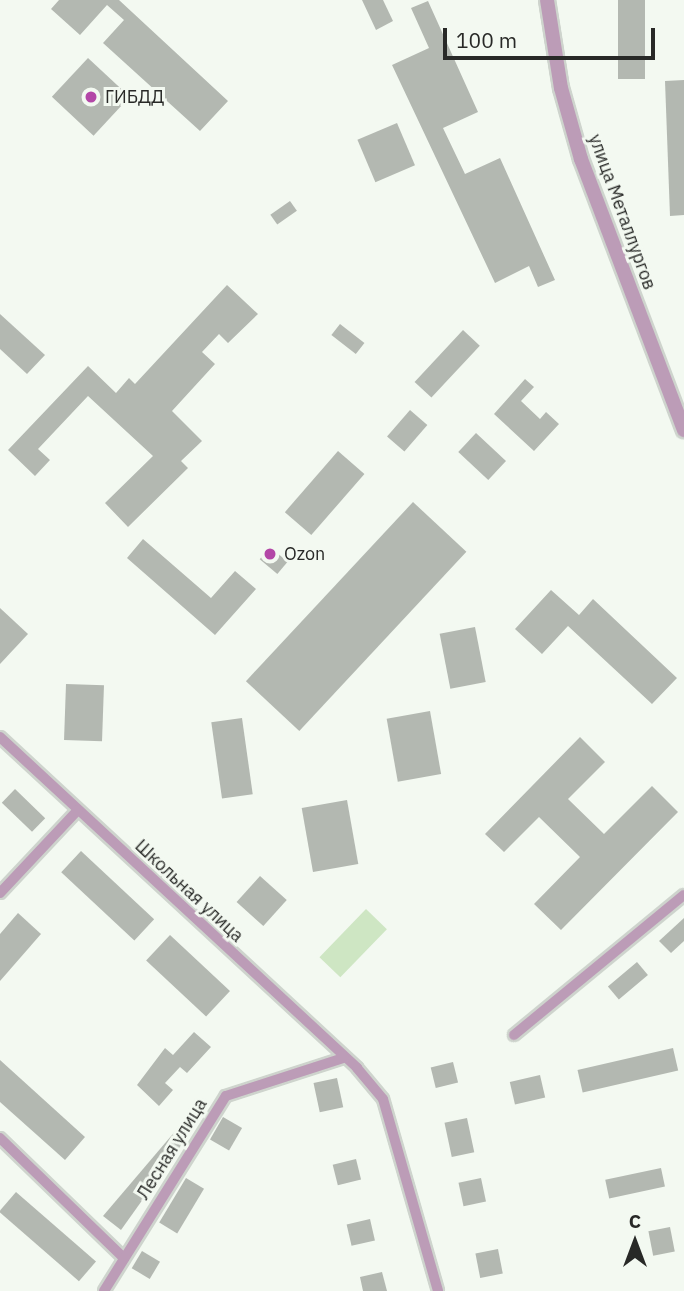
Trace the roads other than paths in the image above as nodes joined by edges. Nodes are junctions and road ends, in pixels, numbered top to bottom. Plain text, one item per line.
1 (547, 0) edge
2 (684, 430) edge
3 (0, 737) edge
4 (78, 810) junction
5 (0, 892) edge
6 (684, 895) edge
7 (514, 1035) dead end
8 (344, 1058) junction
9 (0, 1138) edge
10 (124, 1258) junction
11 (104, 1291) edge
12 (439, 1291) edge

1 - 2 street, улица Металлургов
3 - 4 street, Школьная улица
4 - 5 street
4 - 8 street, Школьная улица
6 - 7 street
8 - 10 street, Лесная улица
8 - 12 street, Школьная улица
9 - 10 street
10 - 11 street, Лесная улица

